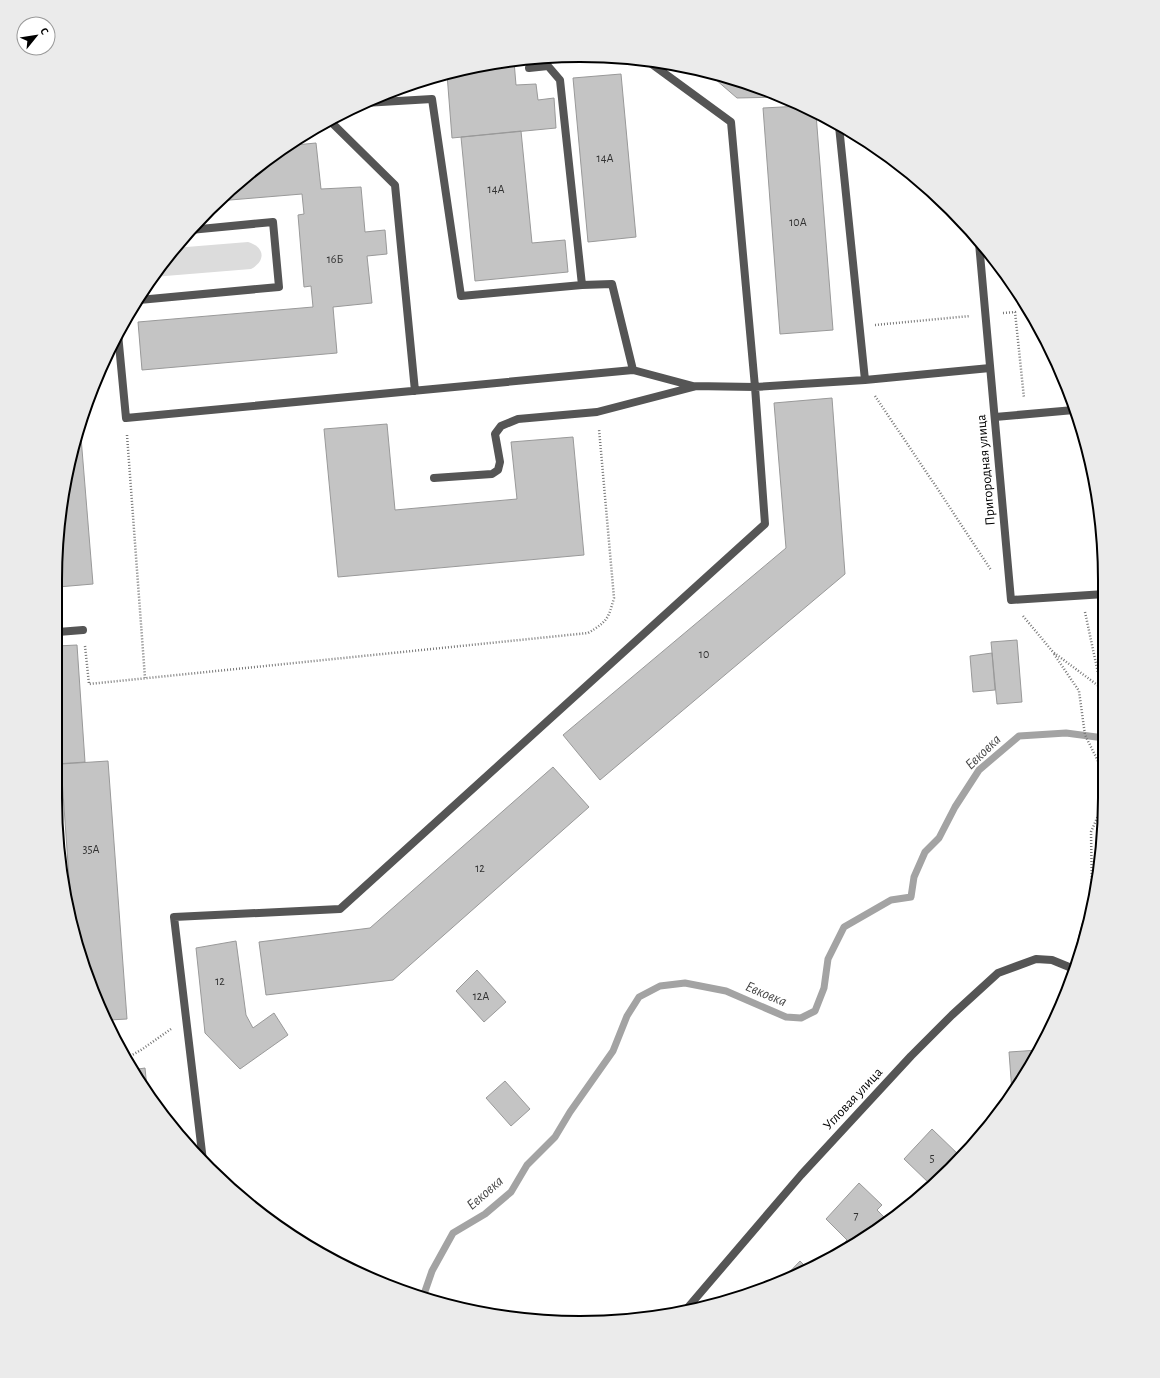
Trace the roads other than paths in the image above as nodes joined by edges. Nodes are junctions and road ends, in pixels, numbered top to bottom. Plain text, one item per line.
1 (655, 67) edge
2 (529, 68) dead end
3 (380, 102) edge
4 (333, 124) edge
5 (840, 131) edge
6 (200, 229) edge
7 (980, 251) edge
8 (582, 285) junction
9 (144, 300) edge
10 (119, 344) edge
11 (990, 368) junction
12 (634, 370) junction
13 (865, 380) junction
14 (693, 386) junction
15 (754, 387) junction
16 (415, 391) junction
17 (1070, 410) edge
18 (995, 417) junction
19 (434, 478) dead end
20 (1098, 595) edge
21 (83, 630) road end
22 (62, 632) edge
23 (1070, 968) edge
24 (202, 1151) edge
25 (691, 1304) edge

1 - 15 street
2 - 8 street
3 - 8 street
4 - 16 street
5 - 13 street
6 - 9 street
7 - 11 street, Пригородная улица
8 - 12 street
10 - 16 street
11 - 13 street
11 - 18 street, Пригородная улица
12 - 14 street
12 - 16 street
13 - 15 street
14 - 15 street
14 - 19 street
15 - 24 street
17 - 18 street
18 - 20 street, Пригородная улица
21 - 22 street
23 - 25 street, Угловая улица

